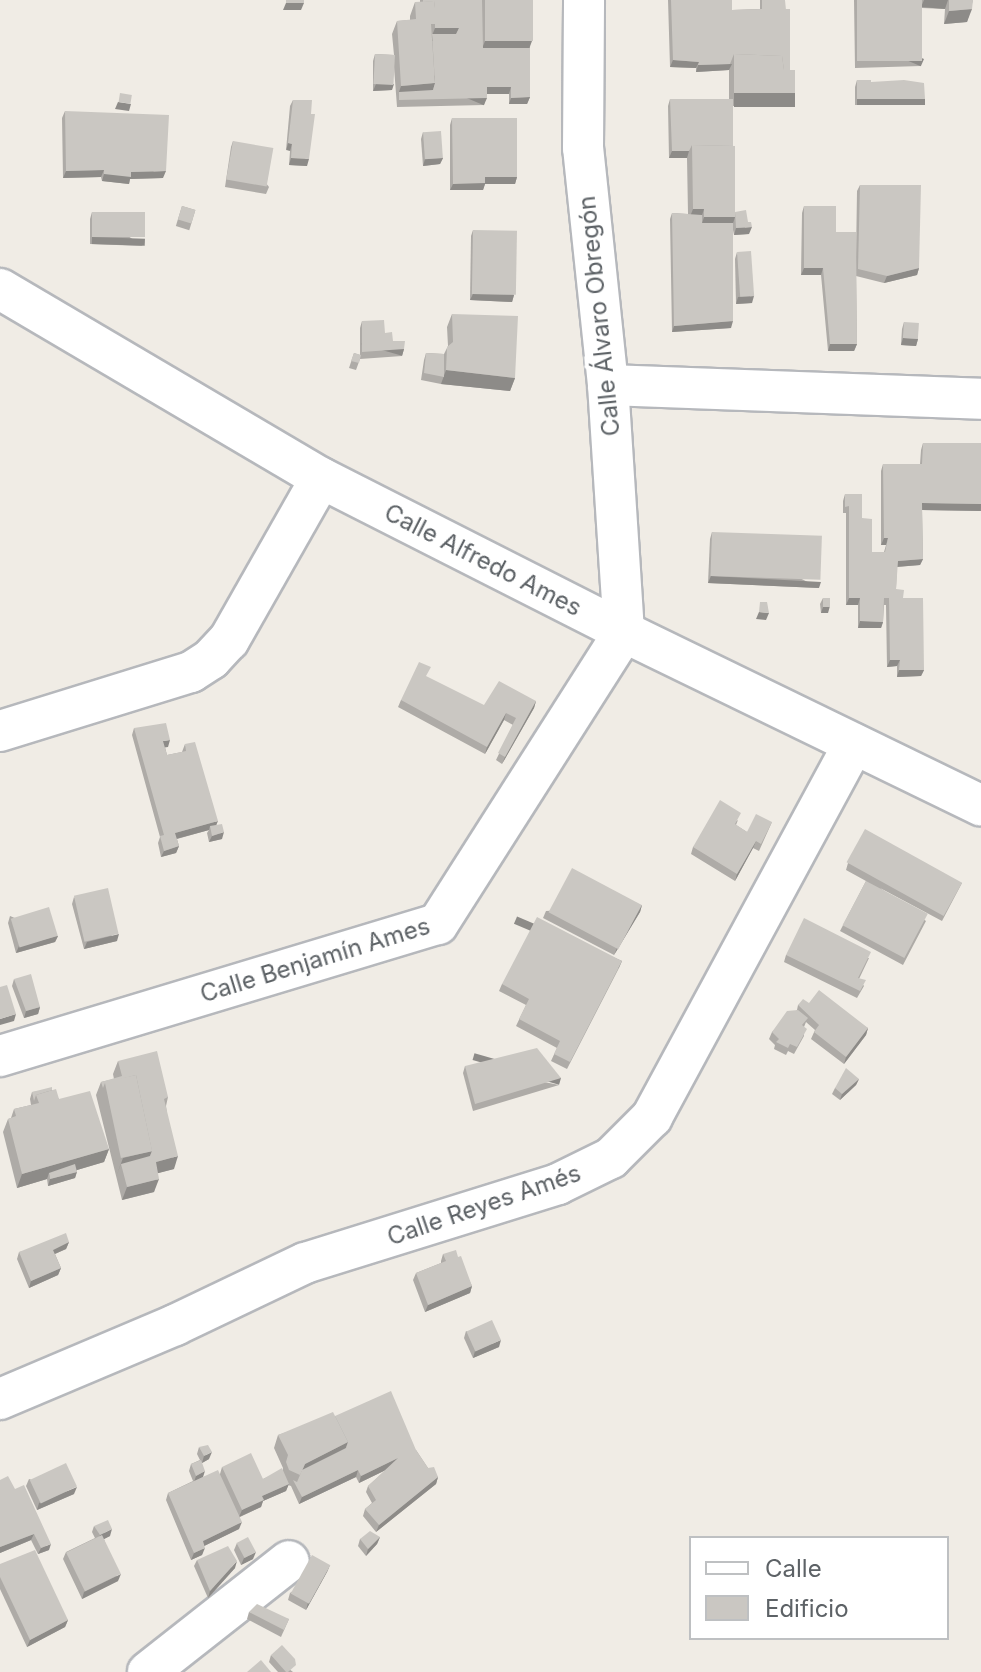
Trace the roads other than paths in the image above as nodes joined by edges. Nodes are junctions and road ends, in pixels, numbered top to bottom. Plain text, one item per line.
1 (584, 0) edge
2 (0, 289) edge
3 (608, 385) junction
4 (981, 399) edge
5 (321, 478) junction
6 (624, 632) junction
7 (0, 731) edge
8 (854, 744) junction
9 (981, 805) edge
10 (0, 1056) edge
11 (0, 1399) edge
12 (289, 1561) dead end
13 (148, 1672) edge

1 - 3 street, Calle Álvaro Obregón
2 - 5 street, Calle Alfredo Ames
3 - 4 street
3 - 6 street, Calle Álvaro Obregón
5 - 6 street, Calle Alfredo Ames
5 - 7 street
6 - 8 street, Calle Alfredo Ames
6 - 10 street, Calle Benjamín Ames
8 - 9 street, Calle Alfredo Ames
8 - 11 street, Calle Reyes Amés
12 - 13 street

